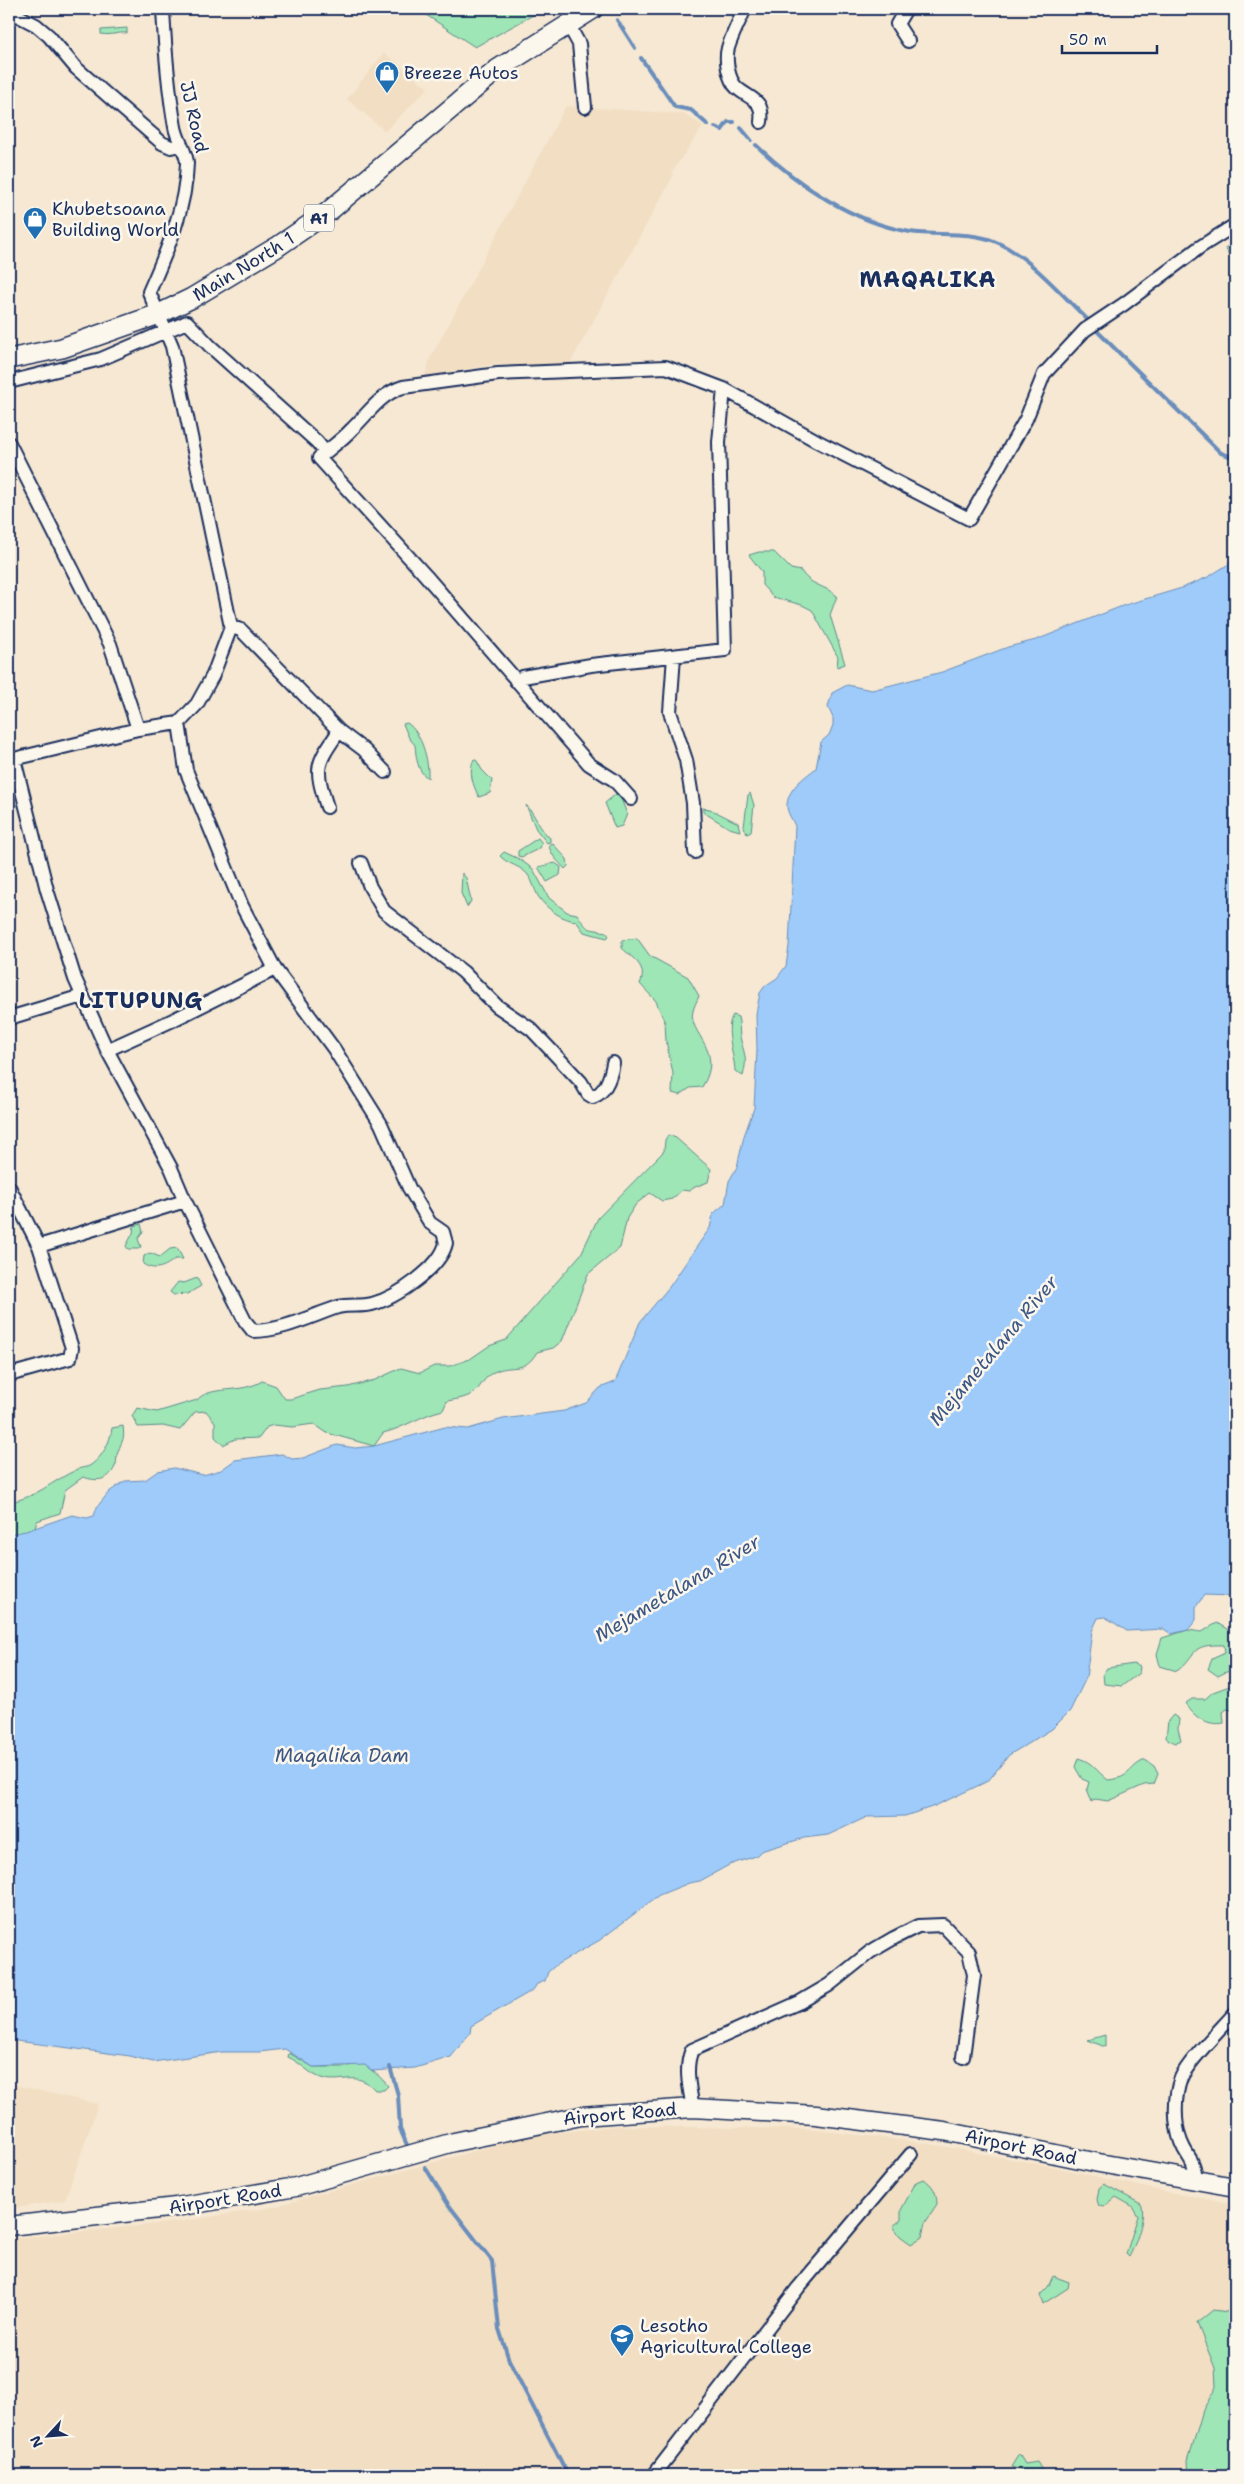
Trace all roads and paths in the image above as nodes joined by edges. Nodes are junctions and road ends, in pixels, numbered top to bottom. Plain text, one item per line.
1 (163, 9) edge
2 (593, 9) edge
3 (745, 9) edge
4 (906, 9) edge
5 (9, 11) edge
6 (568, 24) junction
7 (908, 41) dead end
8 (585, 107) dead end
9 (760, 122) dead end
10 (180, 145) junction
11 (1235, 225) edge
12 (162, 322) junction
13 (9, 360) edge
14 (9, 382) edge
15 (724, 389) junction
16 (9, 444) edge
17 (325, 452) junction
18 (232, 627) junction
19 (674, 656) junction
20 (516, 680) junction
21 (179, 723) junction
22 (138, 729) junction
23 (339, 731) junction
24 (11, 759) edge
25 (385, 772) dead end
26 (631, 799) dead end
27 (328, 807) dead end
28 (695, 852) dead end
29 (361, 863) dead end
30 (275, 969) junction
31 (82, 996) junction
32 (9, 1018) edge
33 (107, 1050) junction
34 (613, 1063) dead end
35 (9, 1187) edge
36 (185, 1201) junction
37 (39, 1246) junction
38 (9, 1375) edge
39 (1235, 2013) edge
40 (963, 2057) dead end
41 (693, 2108) junction
42 (911, 2154) dead end
43 (1196, 2180) junction
44 (1235, 2187) edge
45 (9, 2226) edge
46 (654, 2475) edge

1 - 10 street, JJ Road
2 - 6 main road, Main North 1 / A1
3 - 9 street
4 - 7 street
5 - 10 street
6 - 8 street
6 - 12 main road, Main North 1 / A1
10 - 12 street, JJ Road
11 - 15 street
12 - 13 main road, Main North 1 / A1
12 - 14 street
12 - 17 street
12 - 18 street, JJ Road
15 - 17 street
15 - 19 street
16 - 22 street
17 - 20 street
18 - 21 street
18 - 23 street
19 - 20 street
19 - 28 street
20 - 26 street
21 - 22 street
21 - 30 street
22 - 24 street
23 - 25 street
23 - 27 street
24 - 31 street
29 - 34 street
30 - 33 street
30 - 36 street
31 - 32 street
31 - 33 street
33 - 36 street
35 - 37 street
36 - 37 street
37 - 38 street
39 - 43 street
40 - 41 street
41 - 43 main road, Airport Road
41 - 45 main road, Airport Road
42 - 46 street
43 - 44 main road, Airport Road

